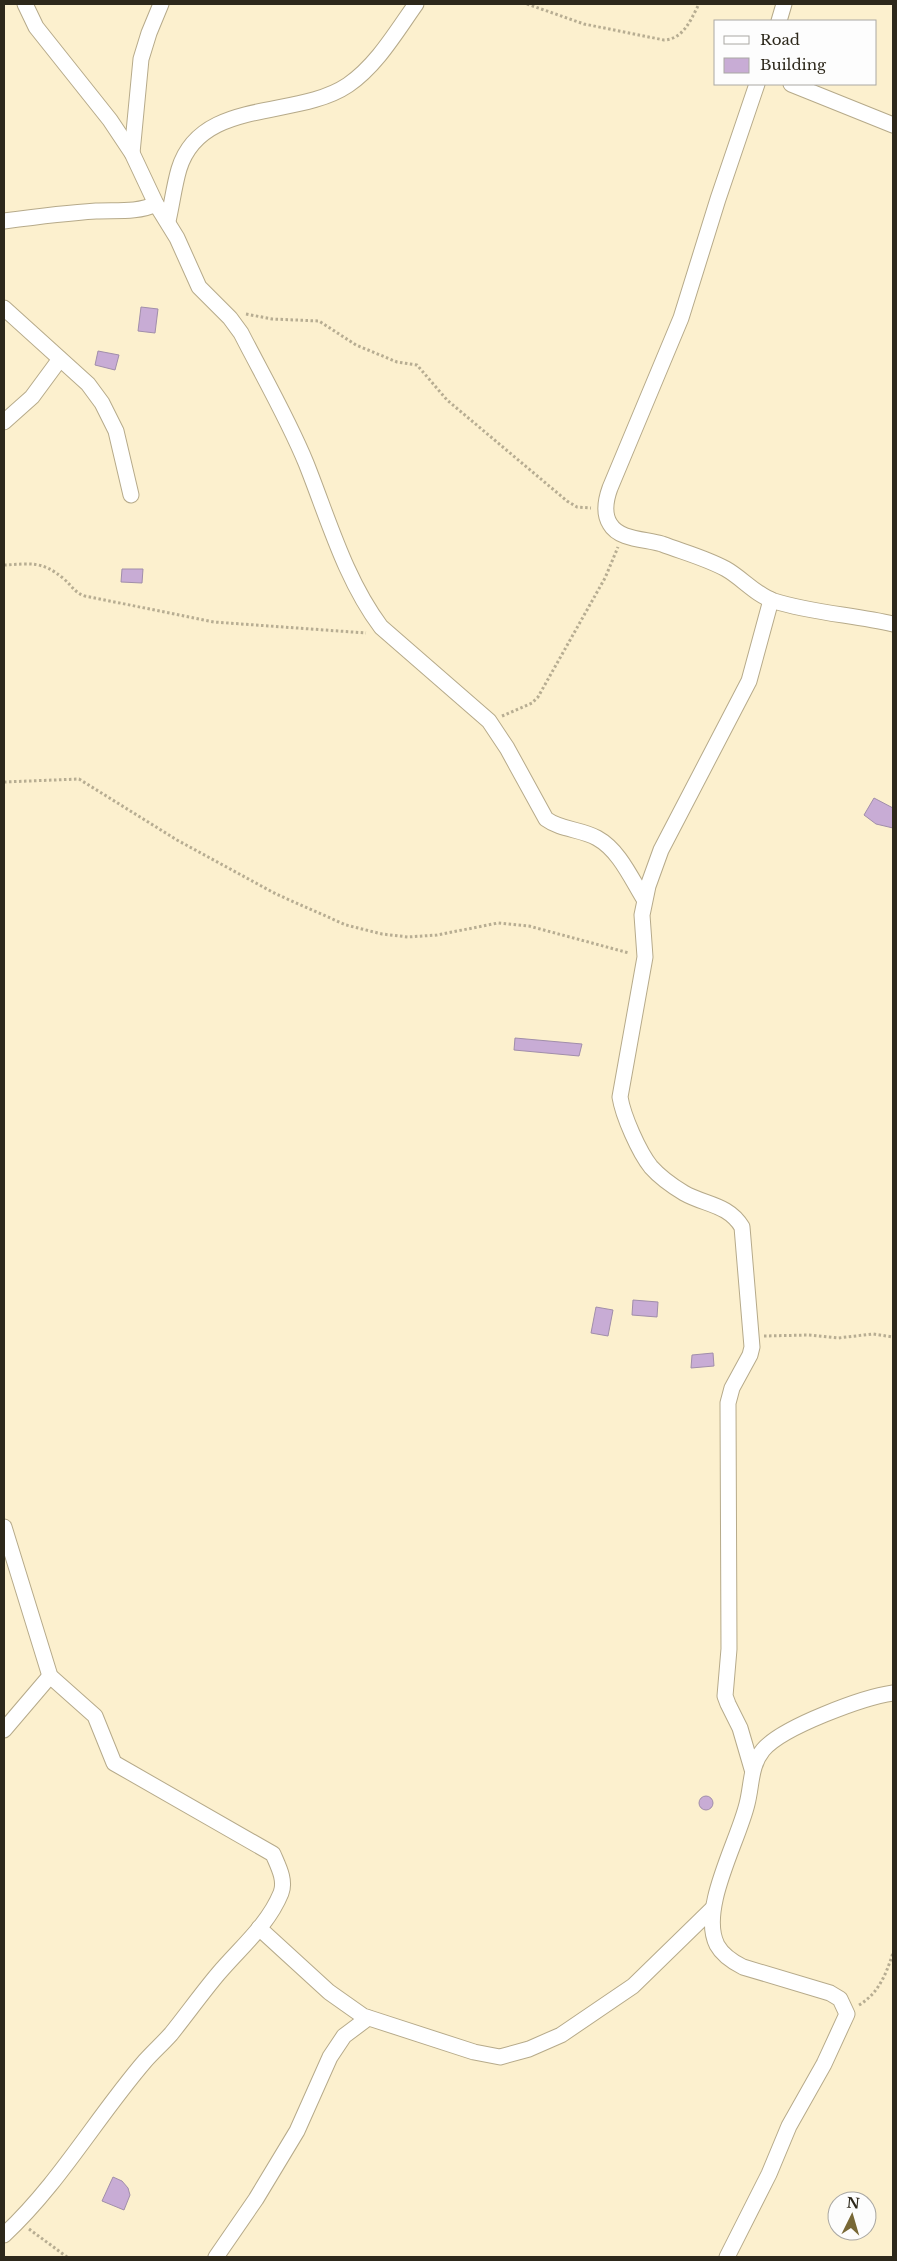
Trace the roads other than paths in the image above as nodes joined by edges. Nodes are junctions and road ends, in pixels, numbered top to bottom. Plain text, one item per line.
1 (25, 4) edge
2 (161, 4) edge
3 (416, 4) edge
4 (784, 4) edge
5 (779, 20) edge
6 (757, 85) edge
7 (793, 85) edge
8 (893, 125) edge
9 (132, 153) junction
10 (156, 204) junction
11 (168, 221) junction
12 (4, 222) edge
13 (4, 308) edge
14 (60, 359) junction
15 (4, 422) edge
16 (131, 495) dead end
17 (771, 600) junction
18 (893, 624) edge
19 (644, 899) junction
20 (4, 1528) edge
21 (50, 1676) junction
22 (893, 1693) edge
23 (4, 1730) edge
24 (752, 1769) junction
25 (713, 1908) junction
26 (259, 1928) junction
27 (368, 2018) junction
28 (4, 2235) edge
29 (216, 2257) edge
30 (726, 2257) edge

1 - 9 street
2 - 9 street
3 - 11 street
4 - 5 street
6 - 17 street
7 - 8 street
9 - 10 street
10 - 11 street
10 - 12 street
11 - 19 street
13 - 14 street
14 - 15 street
14 - 16 street
17 - 18 street
17 - 19 street
19 - 24 street
20 - 21 street
21 - 23 street
21 - 26 street
22 - 24 street
24 - 25 street
25 - 27 street
25 - 30 street
26 - 27 street
26 - 28 street
27 - 29 street

